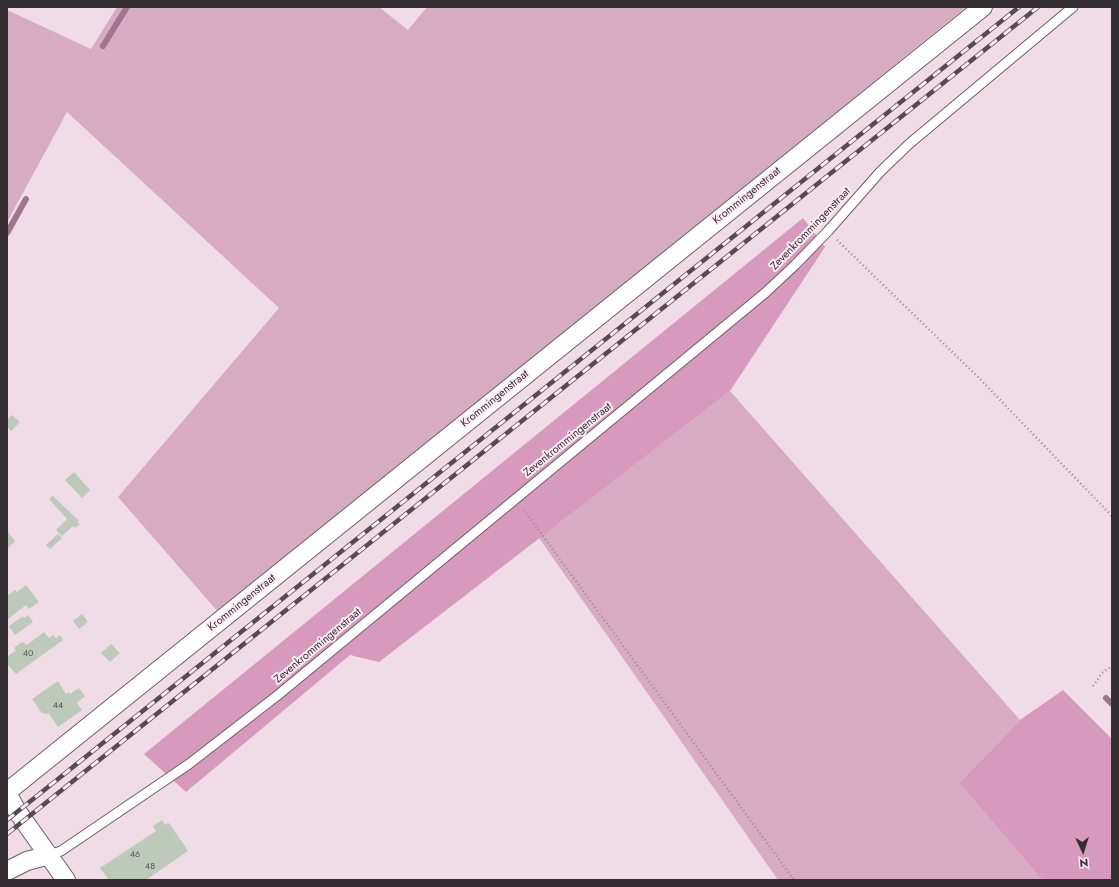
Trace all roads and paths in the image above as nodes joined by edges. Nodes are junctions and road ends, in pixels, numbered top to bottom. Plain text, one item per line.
1 (982, 7) edge
2 (1073, 7) edge
3 (828, 232) junction
4 (516, 498) junction
5 (1112, 516) edge
6 (1112, 666) edge
7 (1093, 686) dead end
8 (7, 793) edge
9 (49, 855) junction
10 (7, 871) edge
11 (66, 880) edge
12 (794, 880) edge

1 - 8 street, Krommingenstraat
2 - 3 lane, Zevenkrommingenstraat
3 - 4 lane, Zevenkrommingenstraat
3 - 5 path
4 - 9 lane, Zevenkrommingenstraat
4 - 12 path
6 - 7 path
8 - 9 street
9 - 10 street
9 - 11 street

